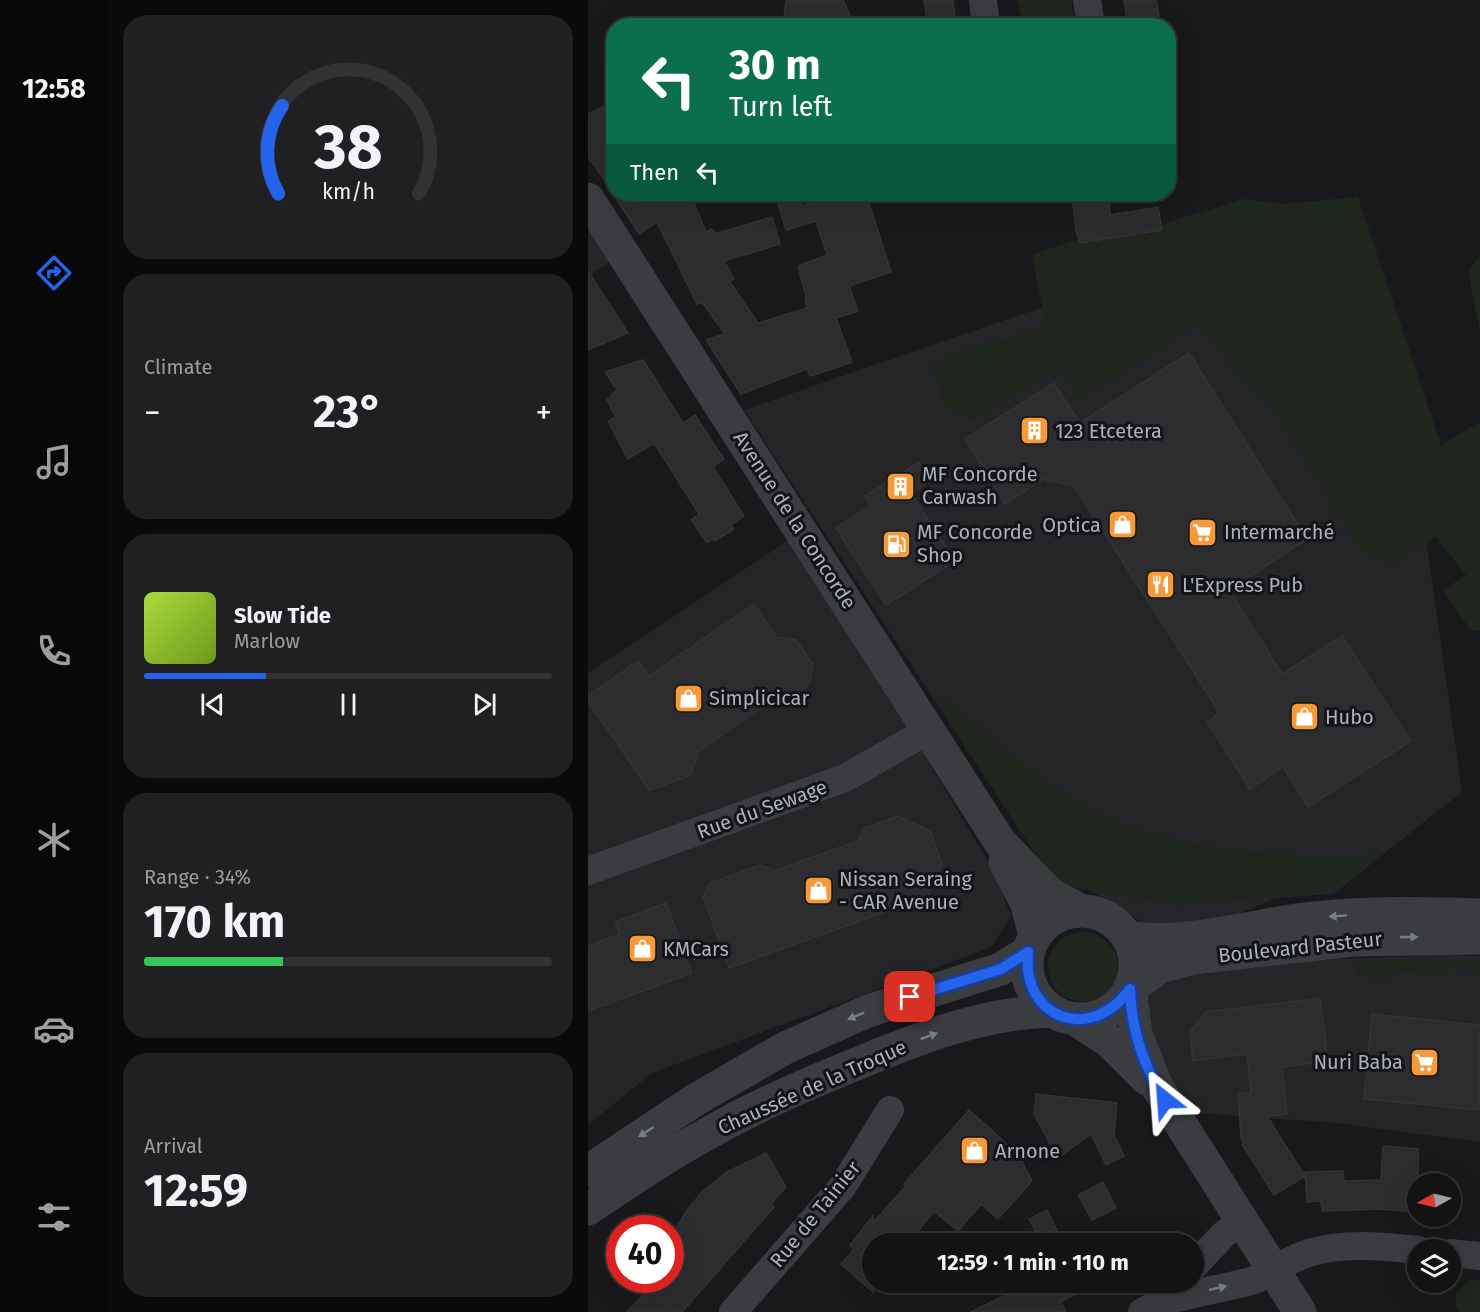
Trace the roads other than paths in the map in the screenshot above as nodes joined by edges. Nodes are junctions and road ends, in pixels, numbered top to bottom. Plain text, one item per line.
1 (983, 0) edge
2 (1087, 0) edge
3 (985, 18) edge
4 (1090, 18) edge
5 (588, 199) edge
6 (929, 730) junction
7 (1000, 842) junction
8 (588, 871) edge
9 (1082, 910) junction
10 (1480, 915) edge
11 (1128, 937) junction
12 (1480, 938) edge
13 (1032, 944) junction
14 (1130, 989) junction
15 (1064, 1015) junction
16 (1156, 1085) junction
17 (890, 1110) dead end
18 (588, 1171) edge
19 (588, 1209) edge
20 (1241, 1221) junction
21 (1407, 1249) edge
22 (1461, 1254) edge
23 (1204, 1255) edge
24 (1480, 1256) edge
25 (1274, 1272) junction
26 (1159, 1302) edge
27 (733, 1312) edge
28 (1300, 1312) edge

1 - 3 street
2 - 4 street
5 - 6 street, Avenue de la Concorde
6 - 7 street, Avenue de la Concorde
6 - 8 street, Rue du Sewage
7 - 9 street, Avenue de la Concorde
7 - 13 street, Avenue de la Concorde
9 - 11 street
9 - 13 street
10 -> 11 street, Boulevard Pasteur
11 - 14 street
14 -> 12 street, Boulevard Pasteur
13 - 15 street
13 -> 18 street, Chaussée de la Troque
14 - 15 street
14 - 16 street
15 - 16 street
19 -> 15 street, Chaussée de la Troque
16 - 20 street
17 - 27 street, Rue de Tainier
20 - 23 street
20 - 25 street
21 - 25 street
22 - 24 street
26 -> 25 street
25 - 28 street

